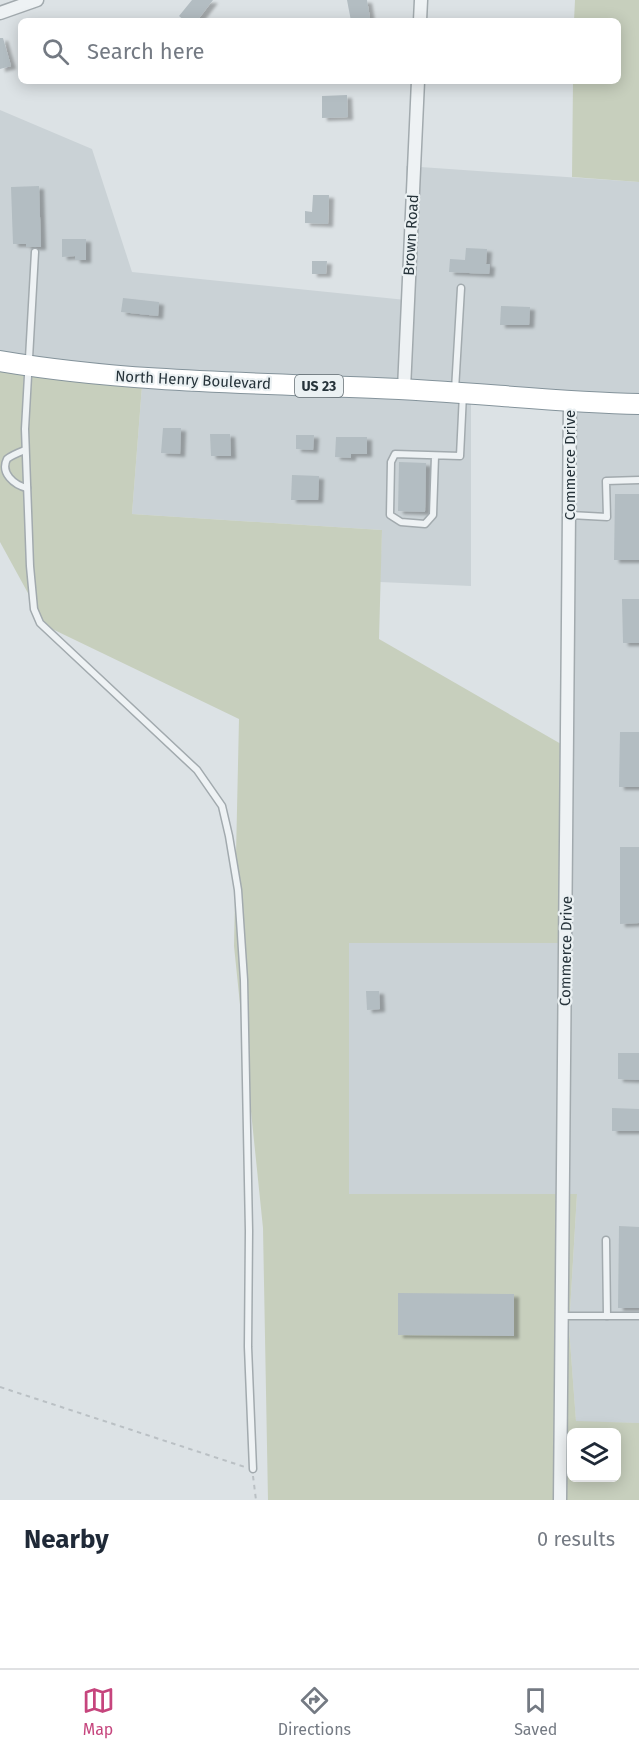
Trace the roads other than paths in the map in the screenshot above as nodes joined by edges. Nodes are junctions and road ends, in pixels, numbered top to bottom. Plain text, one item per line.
1 (38, 0) edge
2 (421, 0) edge
3 (0, 13) edge
4 (420, 18) edge
5 (418, 84) edge
6 (35, 252) dead end
7 (461, 288) dead end
8 (0, 361) edge
9 (29, 365) junction
10 (404, 389) junction
11 (459, 394) junction
12 (570, 402) junction
13 (639, 404) edge
14 (25, 450) junction
15 (435, 456) junction
16 (639, 480) edge
17 (27, 488) junction
18 (570, 515) junction
19 (606, 1240) dead end
20 (563, 1316) junction
21 (607, 1316) junction
22 (639, 1316) edge
23 (253, 1469) road end
24 (560, 1500) edge

1 - 3 street
2 - 4 street
5 - 10 street, Brown Road
6 - 9 lane
7 - 11 lane
8 - 9 highway, North Henry Boulevard / US 23
9 - 10 highway, North Henry Boulevard / US 23
9 - 14 lane
10 - 11 highway, North Henry Boulevard / US 23
11 - 12 highway, North Henry Boulevard / US 23
11 - 15 lane
12 - 13 highway, North Henry Boulevard / US 23
12 - 18 street, Commerce Drive
14 - 17 lane
14 - 17 lane
15 - 15 lane
16 - 18 lane
17 - 23 lane
18 - 20 street, Commerce Drive
19 - 21 lane
20 - 21 lane
20 - 24 street, Commerce Drive
21 - 22 lane

